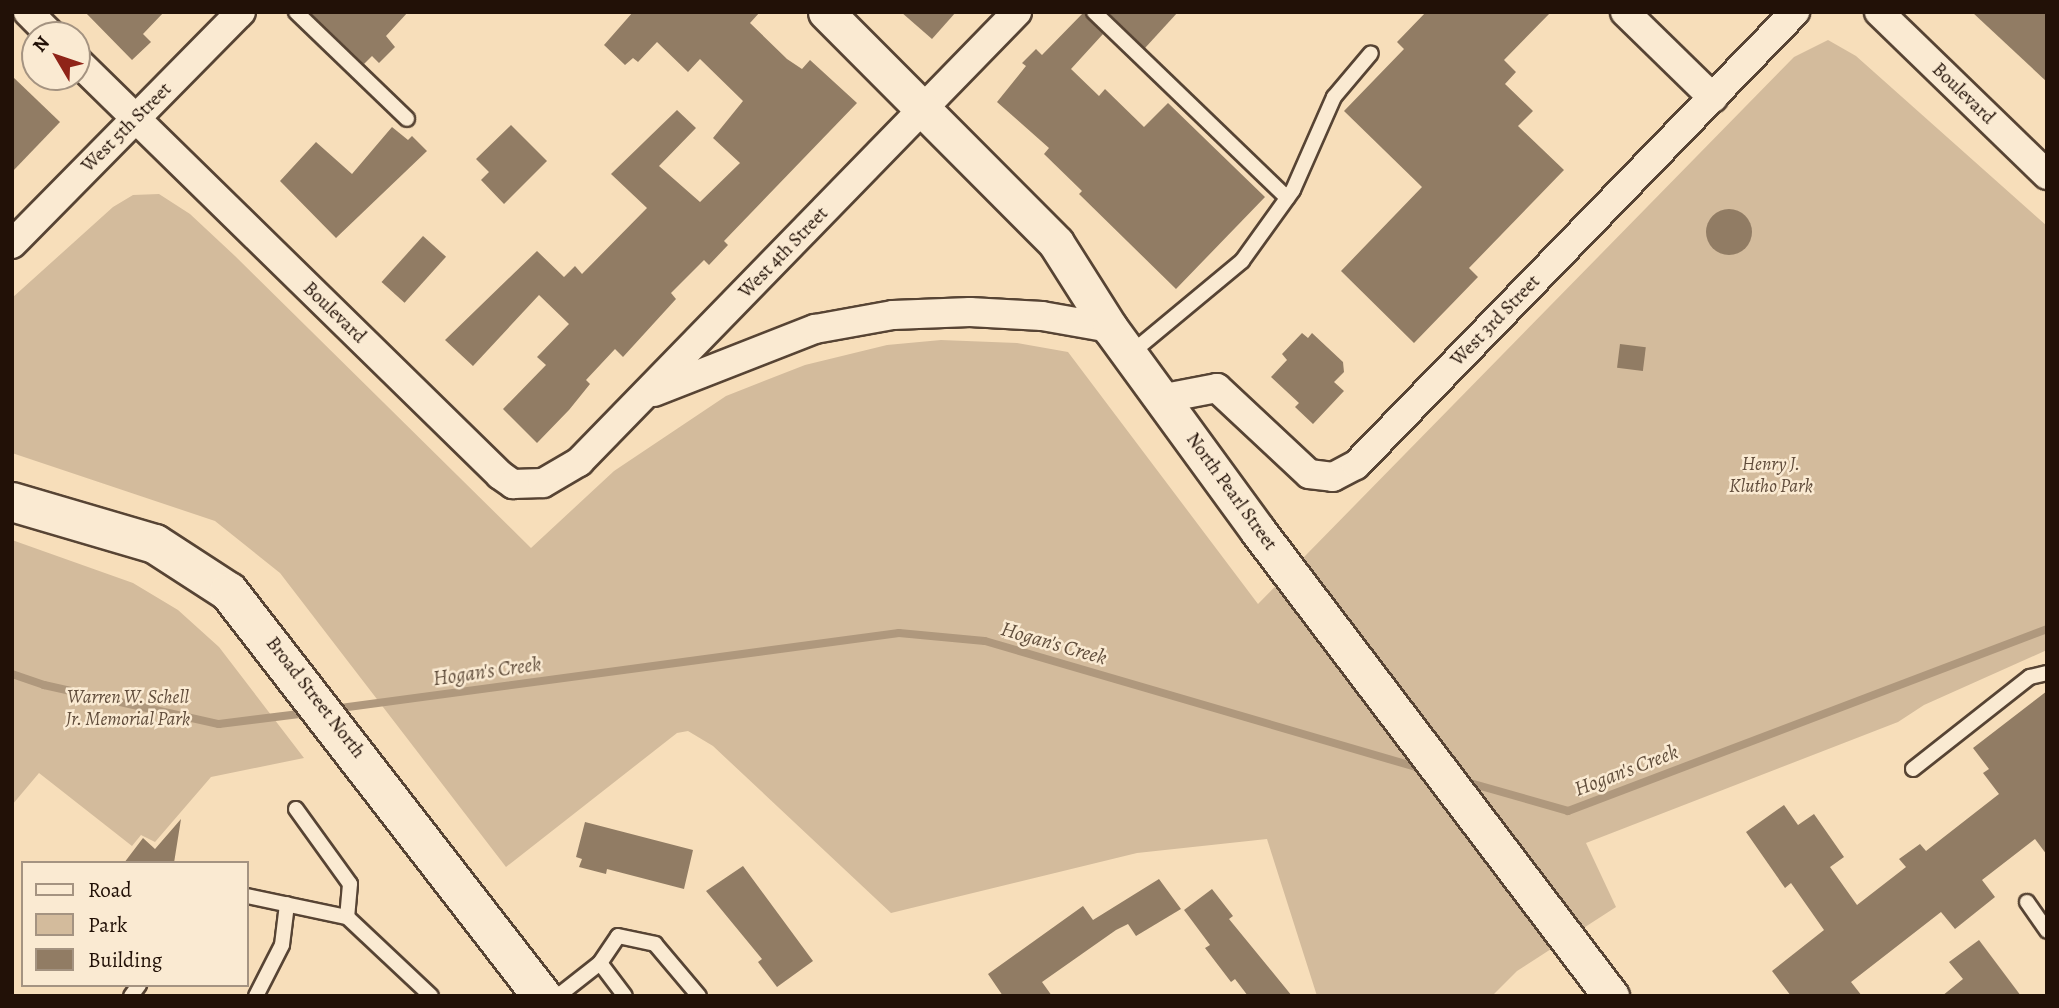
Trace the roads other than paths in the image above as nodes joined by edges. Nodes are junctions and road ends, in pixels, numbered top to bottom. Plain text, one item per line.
1 (240, 12) edge
2 (296, 12) edge
3 (826, 12) edge
4 (1017, 12) edge
5 (1094, 12) edge
6 (1625, 12) edge
7 (1795, 12) edge
8 (1879, 12) edge
9 (1371, 53) dead end
10 (91, 75) edge
11 (1713, 98) junction
12 (925, 109) junction
13 (407, 119) dead end
14 (135, 120) junction
15 (2047, 175) edge
16 (1287, 198) junction
17 (12, 244) edge
18 (1120, 341) junction
19 (642, 397) junction
20 (1164, 398) junction
21 (543, 484) joint
22 (12, 502) edge
23 (2047, 673) edge
24 (1913, 769) dead end
25 (296, 809) dead end
26 (248, 896) edge
27 (2027, 902) dead end
28 (287, 904) junction
29 (347, 917) junction
30 (2047, 931) edge
31 (600, 963) junction
32 (257, 996) edge
33 (431, 996) edge
34 (542, 996) edge
35 (558, 996) edge
36 (625, 996) edge
37 (699, 996) edge
38 (1611, 996) edge

1 - 14 street, West 5th Street
2 - 13 lane
3 - 12 street, North Pearl Street
4 - 12 street, West 4th Street
5 - 16 lane
6 - 11 street
7 - 11 street, West 3rd Street
8 - 15 street, Boulevard
9 - 16 lane
10 - 14 street, Boulevard
11 - 20 street, West 3rd Street
12 - 18 street, North Pearl Street
12 - 19 street, West 4th Street
14 - 17 street, West 5th Street
14 - 21 street, Boulevard
16 - 18 lane
18 - 19 street
18 - 20 street, North Pearl Street
19 - 21 street, West 4th Street
20 - 38 street, North Pearl Street
22 - 34 main road, Broad Street North
23 - 24 lane
25 - 29 lane
26 - 28 lane
27 - 30 lane
28 - 29 lane
28 - 32 lane
29 - 33 lane
31 - 35 lane
31 - 36 lane
31 - 37 lane

